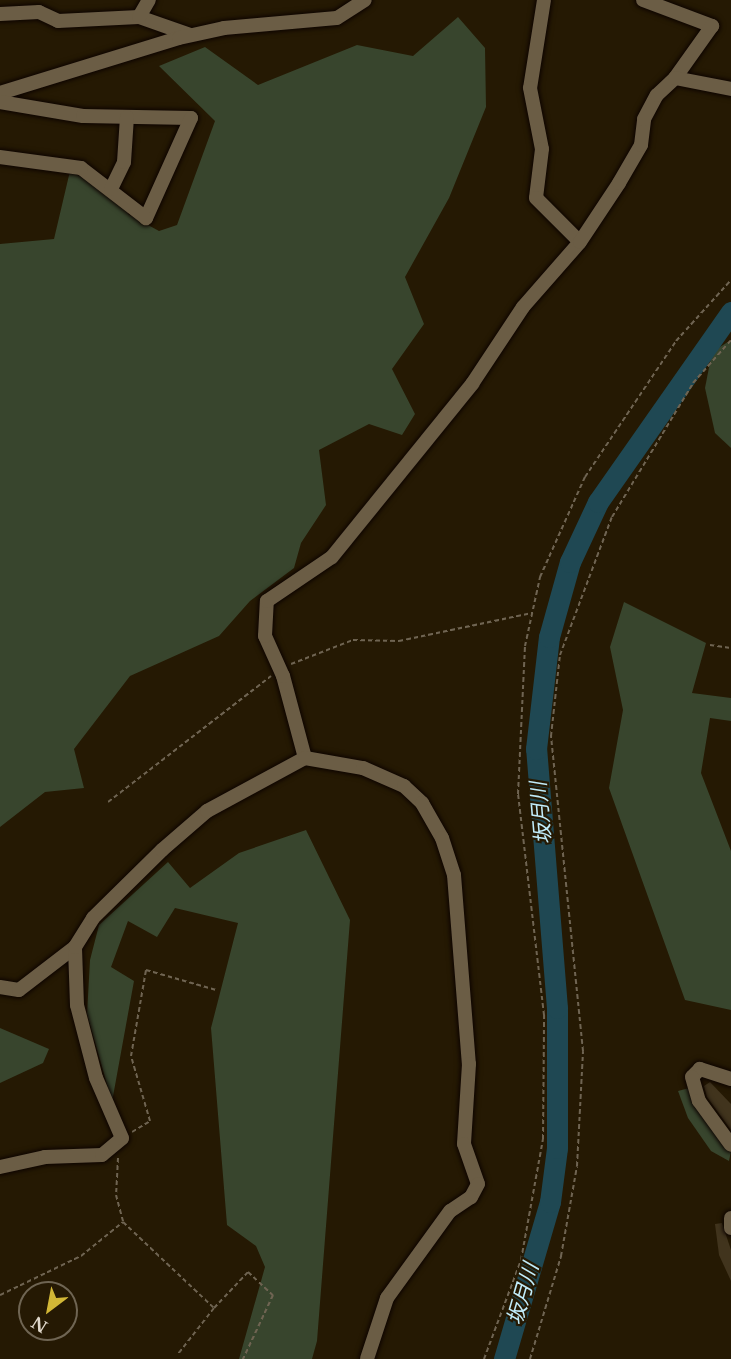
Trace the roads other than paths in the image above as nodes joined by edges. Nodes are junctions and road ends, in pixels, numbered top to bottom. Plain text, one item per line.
1 (149, 0) edge
2 (365, 0) edge
3 (544, 0) edge
4 (643, 0) edge
5 (0, 14) edge
6 (139, 17) junction
7 (190, 35) junction
8 (675, 78) junction
9 (731, 89) edge
10 (0, 93) edge
11 (0, 102) edge
12 (127, 117) junction
13 (0, 157) edge
14 (111, 189) junction
15 (580, 242) junction
16 (305, 758) junction
17 (75, 947) junction
18 (0, 987) edge
19 (731, 1079) edge
20 (731, 1145) edge
21 (0, 1167) edge
22 (731, 1218) edge
23 (731, 1228) edge
24 (368, 1359) edge

1 - 6 street
2 - 7 street
3 - 15 street
4 - 8 street
5 - 6 street
6 - 7 street
7 - 10 street
8 - 9 street
8 - 15 street
11 - 12 street
12 - 14 street
12 - 14 street
13 - 14 street
15 - 16 street
16 - 17 street
16 - 24 street
17 - 18 street
17 - 21 street
19 - 20 street
22 - 23 street

